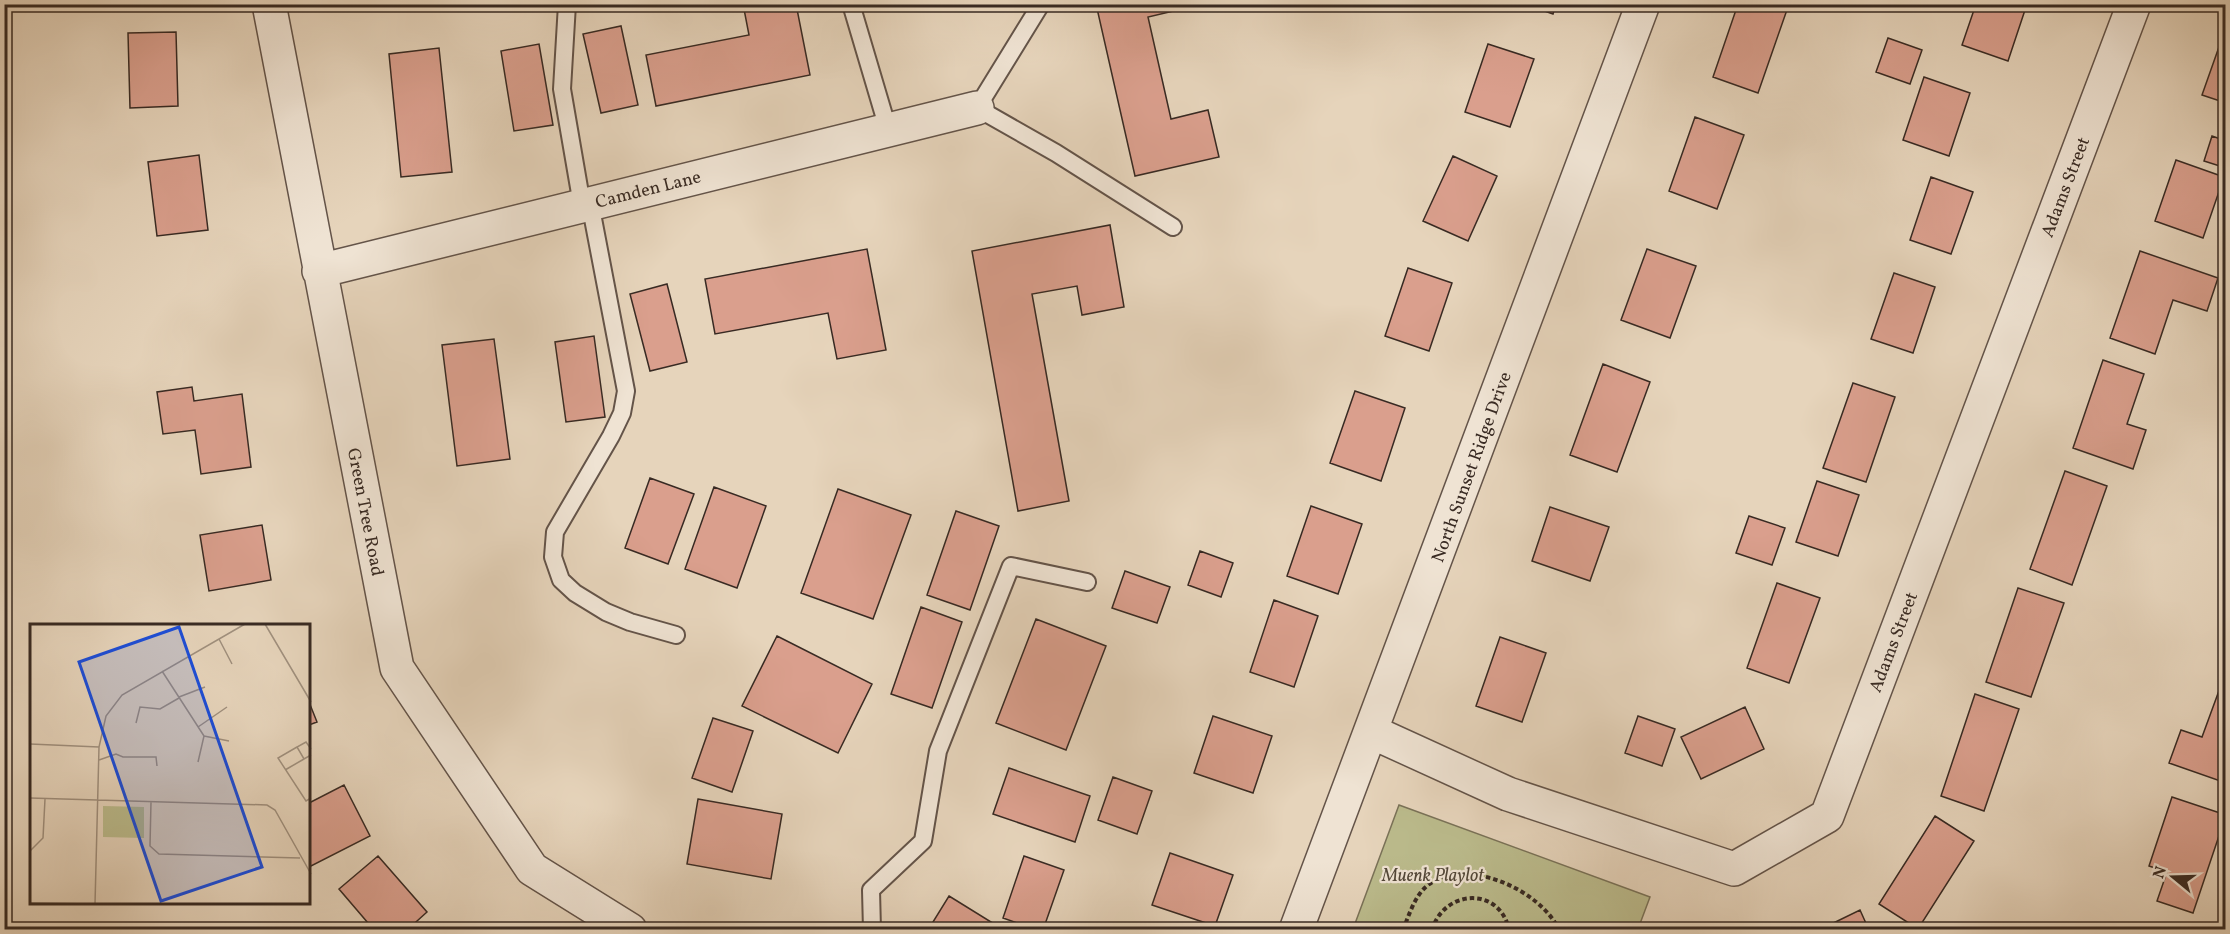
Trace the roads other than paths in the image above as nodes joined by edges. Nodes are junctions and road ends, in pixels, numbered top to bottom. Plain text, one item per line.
1 (269, 4) edge
2 (567, 4) edge
3 (851, 4) edge
4 (1041, 4) edge
5 (1644, 4) edge
6 (2134, 4) edge
7 (977, 108) junction
8 (888, 129) junction
9 (586, 204) junction
10 (1173, 227) dead end
11 (319, 270) junction
12 (1087, 582) dead end
13 (676, 635) dead end
14 (1372, 732) junction
15 (630, 930) edge
16 (872, 930) edge
17 (1296, 930) edge

1 - 11 street, Green Tree Road
2 - 9 lane
3 - 8 lane
4 - 7 lane
5 - 14 street, North Sunset Ridge Drive
6 - 14 street, Adams Street
7 - 8 street, Camden Lane
7 - 10 lane
8 - 9 street, Camden Lane
9 - 11 street, Camden Lane
9 - 13 lane
11 - 15 street, Green Tree Road
12 - 16 lane
14 - 17 street, North Sunset Ridge Drive

